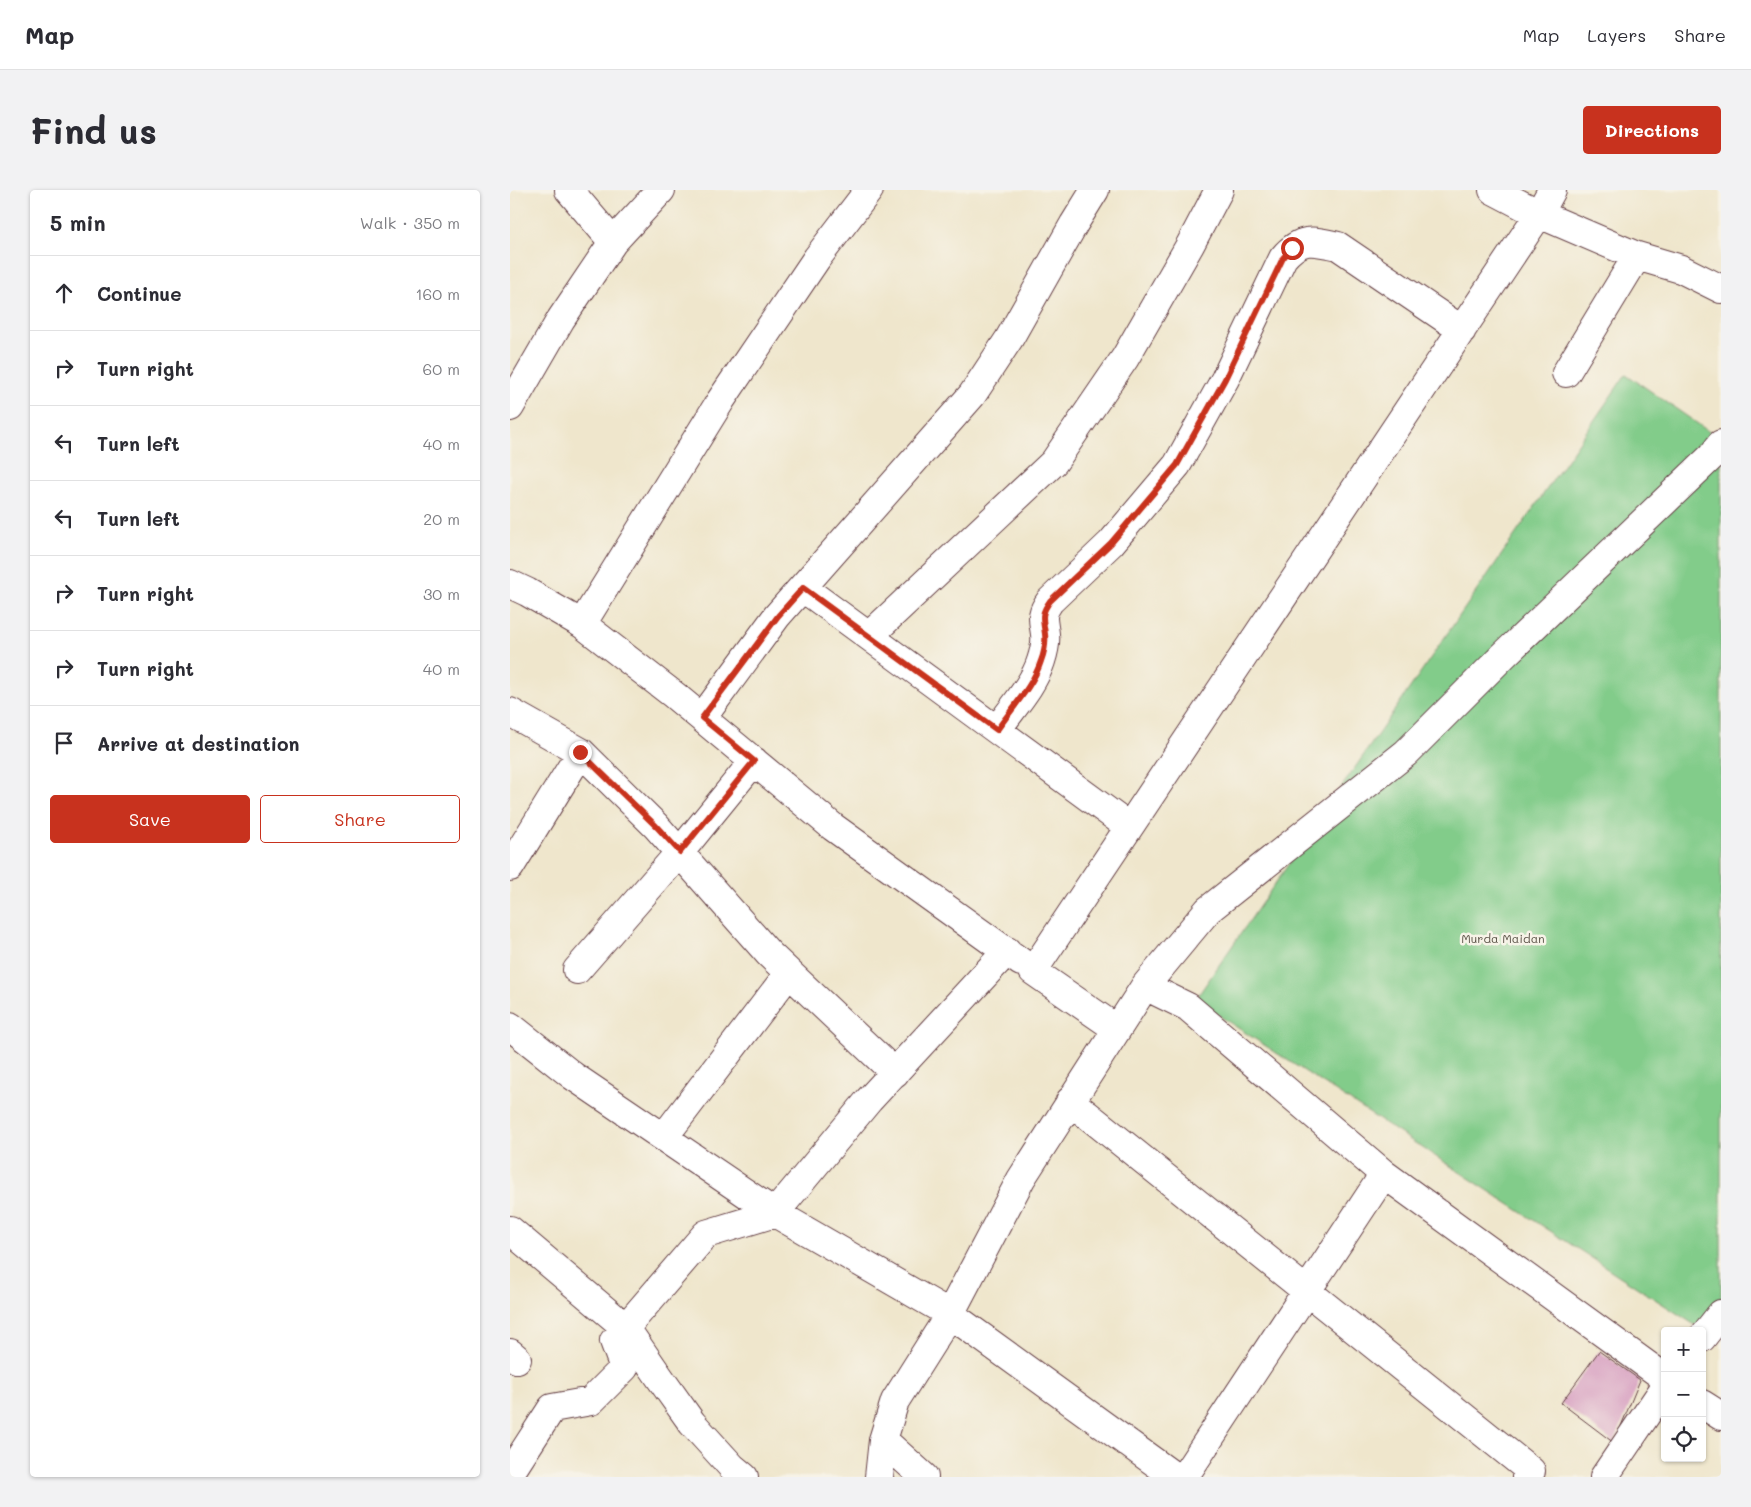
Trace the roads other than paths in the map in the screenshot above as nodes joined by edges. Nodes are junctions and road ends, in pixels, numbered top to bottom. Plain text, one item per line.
1 (569, 190) edge
2 (661, 190) edge
3 (869, 190) edge
4 (1095, 190) edge
5 (1219, 190) edge
6 (1492, 190) edge
7 (1552, 190) edge
8 (1539, 214) junction
9 (613, 242) junction
10 (1637, 256) junction
11 (1721, 289) edge
12 (1462, 330) junction
13 (1566, 372) dead end
14 (510, 407) edge
15 (1718, 454) edge
16 (510, 584) edge
17 (803, 588) junction
18 (582, 624) junction
19 (869, 636) junction
20 (510, 712) edge
21 (702, 718) junction
22 (997, 730) junction
23 (580, 752) junction
24 (754, 761) junction
25 (1129, 827) junction
26 (680, 852) junction
27 (510, 867) edge
28 (1006, 951) junction
29 (577, 970) dead end
30 (1033, 970) junction
31 (789, 973) junction
32 (1144, 986) junction
33 (510, 1026) edge
34 (1117, 1029) junction
35 (895, 1073) junction
36 (1070, 1101) junction
37 (664, 1137) junction
38 (1384, 1174) junction
39 (775, 1213) junction
40 (510, 1230) edge
41 (1307, 1291) junction
42 (950, 1314) junction
43 (1721, 1314) edge
44 (626, 1327) junction
45 (1706, 1333) edge
46 (1661, 1375) edge
47 (1661, 1393) edge
48 (1706, 1407) edge
49 (1721, 1416) edge
50 (883, 1440) junction
51 (510, 1473) edge
52 (744, 1477) edge
53 (879, 1477) edge
54 (924, 1477) edge
55 (1175, 1477) edge
56 (1184, 1477) edge
57 (1526, 1477) edge
58 (1604, 1477) edge

1 - 9 street
2 - 9 street
3 - 18 street
4 - 17 street
5 - 19 street
6 - 8 street
7 - 8 street
8 - 10 street
8 - 12 street
9 - 14 street
10 - 11 street
10 - 13 street
12 - 22 street
12 - 25 street
15 - 32 street
16 - 18 street
17 - 19 street
17 - 21 street
18 - 21 street
19 - 22 street
20 - 23 street
21 - 24 street
22 - 25 street
23 - 26 street
23 - 27 street
24 - 26 street
24 - 28 street
25 - 30 street
26 - 29 street
26 - 31 street
28 - 30 street
28 - 35 street
30 - 34 street
31 - 35 street
31 - 37 street
32 - 34 street
32 - 38 street
33 - 37 street
34 - 36 street
35 - 39 street
36 - 41 street
36 - 42 street
37 - 39 street
38 - 41 street
38 - 46 street
39 - 42 street
39 - 44 street
40 - 44 street
41 - 56 street
41 - 57 street
42 - 50 street
42 - 55 street
43 - 45 street
44 - 51 street
44 - 52 street
47 - 58 street
48 - 49 street
50 - 53 street
50 - 54 street

